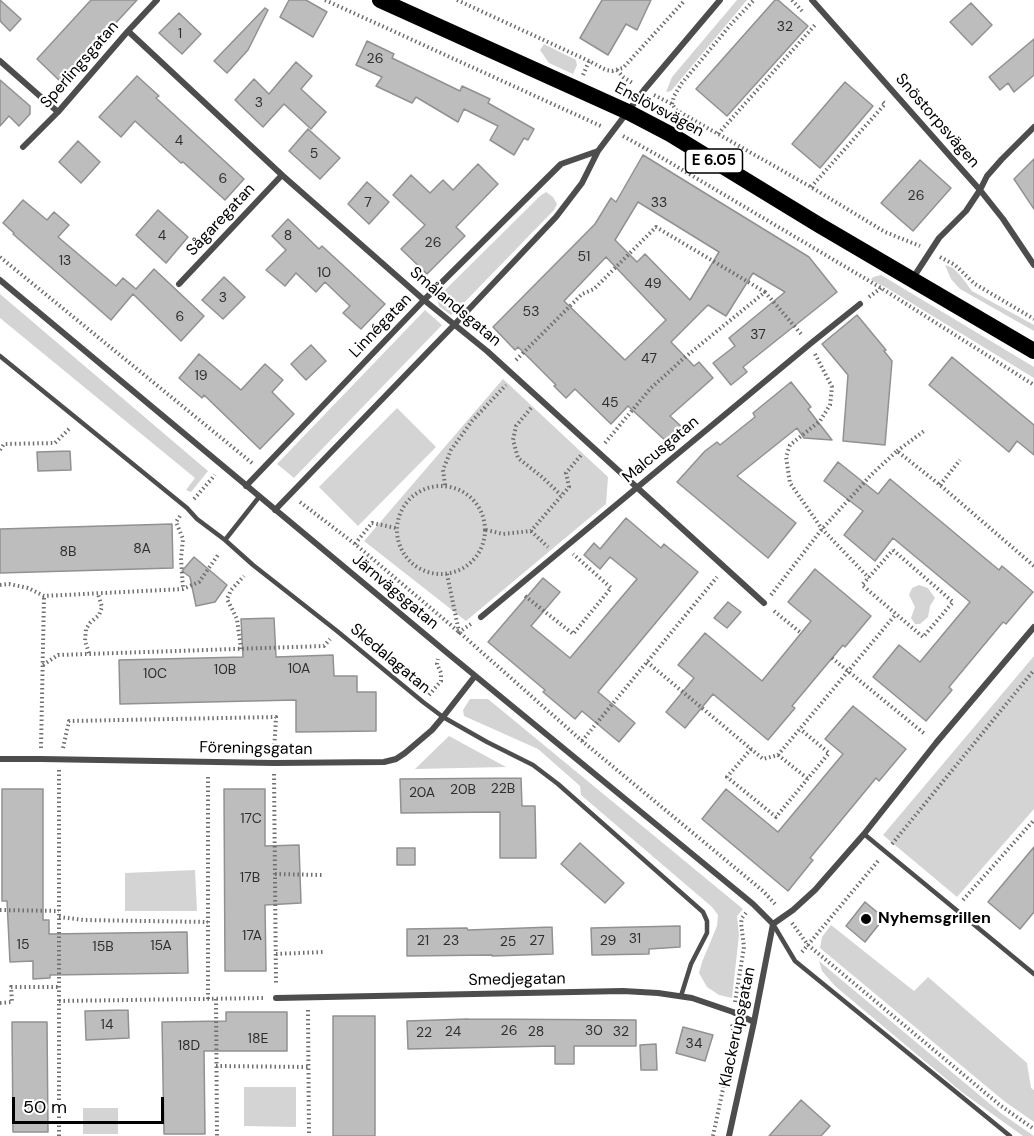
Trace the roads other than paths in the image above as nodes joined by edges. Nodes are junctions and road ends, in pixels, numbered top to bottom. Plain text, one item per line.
1 (157, 0) edge
2 (380, 0) edge
3 (720, 0) edge
4 (812, 0) edge
5 (128, 31) junction
6 (0, 61) edge
7 (58, 112) junction
8 (628, 112) junction
9 (1034, 127) edge
10 (23, 147) dead end
11 (598, 151) junction
12 (282, 175) junction
13 (980, 190) junction
14 (1034, 265) edge
15 (0, 280) edge
16 (912, 280) junction
17 (179, 284) dead end
18 (424, 300) junction
19 (860, 304) dead end
20 (454, 325) junction
21 (1033, 351) edge
22 (0, 356) edge
23 (246, 486) junction
24 (637, 487) junction
25 (259, 497) junction
26 (275, 510) junction
27 (225, 540) junction
28 (764, 603) road end
29 (481, 617) road end
30 (1034, 627) edge
31 (475, 676) junction
32 (443, 717) junction
33 (0, 759) edge
34 (864, 834) junction
35 (773, 924) junction
36 (1034, 974) edge
37 (681, 996) junction
38 (276, 998) road end
39 (754, 1022) junction
40 (729, 1136) edge
41 (1010, 1136) edge

1 - 5 street, Sperlingsgatan
2 - 8 highway, Enslövsvägen / E 6.05
3 - 8 street
4 - 13 street, Snöstorpsvägen
5 - 7 street, Sperlingsgatan
5 - 12 street, Smålandsgatan
6 - 7 street
7 - 10 street, Sperlingsgatan
8 - 11 street
8 - 16 highway, Enslövsvägen / E 6.05
9 - 13 street
11 - 18 street, Linnégatan
11 - 20 street
12 - 17 street, Sågaregatan
12 - 18 street, Smålandsgatan
13 - 14 street, Snöstorpsvägen
13 - 16 street
15 - 23 street, Järnvägsgatan
16 - 21 highway, Enslövsvägen / E 6.05
18 - 20 street, Smålandsgatan
18 - 23 street, Linnégatan
19 - 24 street, Malcusgatan
20 - 24 street, Smålandsgatan
20 - 26 street
22 - 27 lane, Skedalagatan
23 - 25 street, Järnvägsgatan
24 - 28 street, Smålandsgatan
24 - 29 street, Malcusgatan
25 - 26 street, Järnvägsgatan
25 - 27 lane
26 - 31 street, Järnvägsgatan
27 - 32 lane, Skedalagatan
30 - 34 street
31 - 32 street, Föreningsgatan
31 - 35 street, Järnvägsgatan
32 - 33 street, Föreningsgatan
32 - 37 lane, Skedalagatan
34 - 35 street
34 - 36 lane
35 - 39 street, Klackerupsgatan
35 - 41 lane
37 - 38 street, Smedjegatan
37 - 39 street, Smedjegatan
39 - 40 street, Klackerupsgatan

